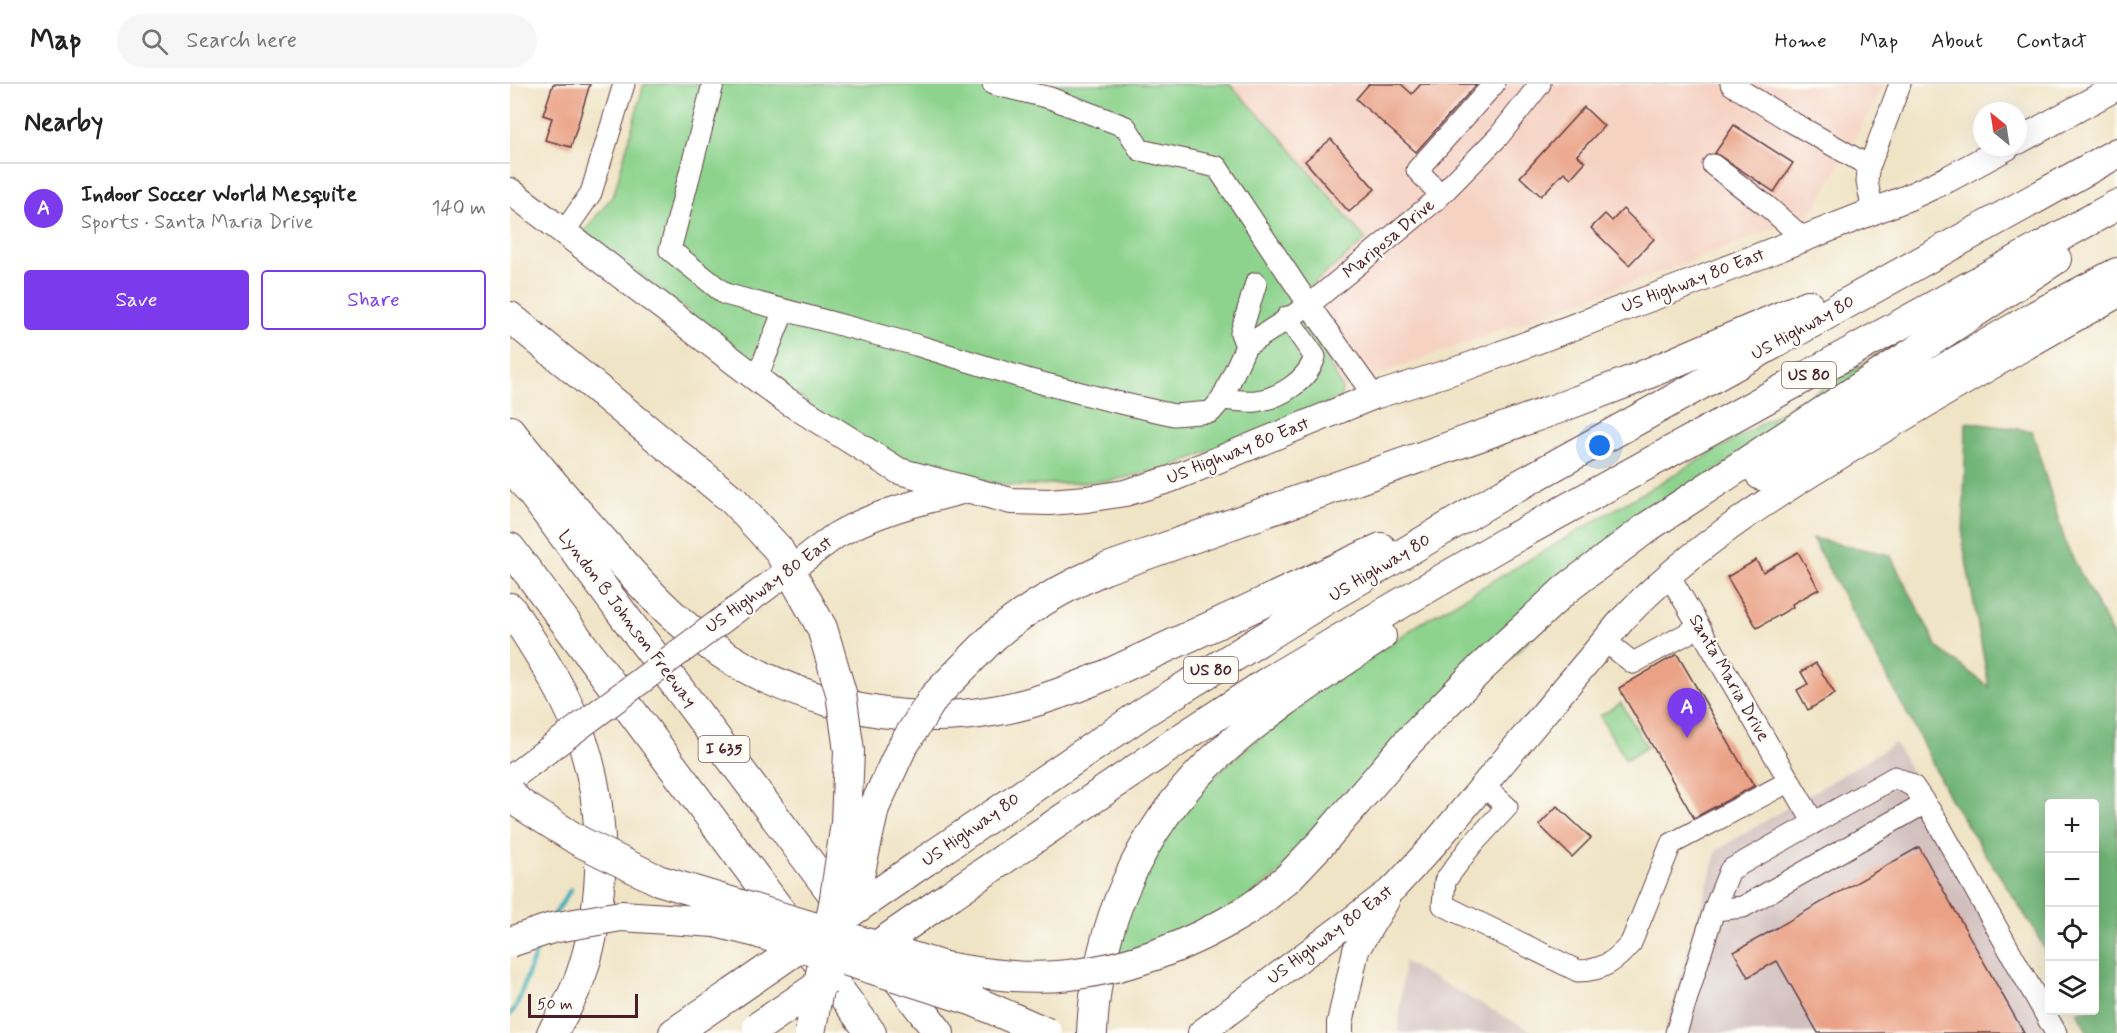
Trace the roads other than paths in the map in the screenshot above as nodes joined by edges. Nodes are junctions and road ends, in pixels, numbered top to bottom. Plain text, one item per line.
1 (624, 84) edge
2 (713, 84) edge
3 (993, 84) edge
4 (1494, 84) edge
5 (1540, 84) edge
6 (1731, 84) edge
7 (1900, 84) edge
8 (2117, 87) edge
9 (1052, 91) edge
10 (2027, 136) edge
11 (2117, 153) edge
12 (1990, 156) edge
13 (1713, 165) dead end
14 (1869, 166) junction
15 (510, 191) edge
16 (1441, 195) junction
17 (2117, 205) edge
18 (1873, 211) junction
19 (2117, 221) edge
20 (564, 232) junction
21 (1803, 238) junction
22 (1965, 239) junction
23 (2117, 273) edge
24 (1256, 283) dead end
25 (2117, 295) edge
26 (1309, 305) junction
27 (784, 310) junction
28 (510, 317) edge
29 (1287, 317) junction
30 (1246, 346) junction
31 (757, 378) junction
32 (1374, 396) junction
33 (1222, 399) junction
34 (510, 431) edge
35 (510, 464) edge
36 (966, 490) junction
37 (1505, 493) junction
38 (1501, 545) junction
39 (510, 548) edge
40 (1669, 575) junction
41 (510, 608) edge
42 (1699, 627) junction
43 (1521, 632) junction
44 (1605, 641) junction
45 (519, 772) edge
46 (1790, 781) junction
47 (1483, 785) junction
48 (510, 793) edge
49 (1925, 803) junction
50 (1814, 823) junction
51 (1394, 888) junction
52 (1714, 910) junction
53 (510, 942) edge
54 (754, 1030) edge
55 (552, 1033) edge
56 (674, 1033) edge
57 (810, 1033) edge
58 (831, 1033) edge
59 (872, 1033) edge
60 (939, 1033) edge
61 (1047, 1033) edge
62 (1092, 1033) edge
63 (1201, 1033) edge
64 (1340, 1033) edge
65 (1676, 1033) edge
66 (2056, 1033) edge

1 - 20 street
2 - 27 street
3 - 9 street
4 - 16 street
5 - 16 street, Mariposa Drive
6 - 14 street
7 - 14 street
8 - 10 main road
9 - 26 street
11 - 22 highway, US Highway 80 / US 80
12 - 18 main road, US Highway 80 East
13 - 21 street
14 - 18 street
15 - 20 main road
16 - 26 street, Mariposa Drive
17 - 38 highway, US 80
18 - 21 main road, US Highway 80 East
19 - 43 highway
20 - 31 main road
21 - 32 main road, US Highway 80 East
22 - 37 highway, US Highway 80 / US 80
22 - 58 highway, bridge
23 - 43 highway
24 - 30 street
25 - 40 main road, US Highway 80 East
26 - 29 street, Mariposa Drive
26 - 32 street
27 - 31 street
27 - 33 street
28 - 57 highway, bridge
29 - 30 street, Mariposa Drive
29 - 33 street
30 - 33 street
31 - 36 main road
32 - 36 main road, US Highway 80 East
34 - 37 highway
35 - 60 highway, Lyndon B Johnson Freeway / I 635
36 - 45 main road, US Highway 80 East, bridge
37 - 56 highway, US Highway 80 / US 80, bridge
38 - 54 highway, US 80, bridge
38 - 62 highway
39 - 59 highway, I 635
40 - 42 street, Santa Maria Drive
40 - 44 main road, US Highway 80 East
41 - 55 highway
42 - 44 street
42 - 46 street, Santa Maria Drive
43 - 48 highway, bridge
44 - 47 main road, US Highway 80 East
46 - 47 street
46 - 50 street, Santa Maria Drive
47 - 51 main road, US Highway 80 East
49 - 50 street
49 - 52 street
49 - 66 street
50 - 52 street
51 - 63 main road, US Highway 80 East
51 - 64 main road
52 - 65 street
53 - 61 highway, bridge

